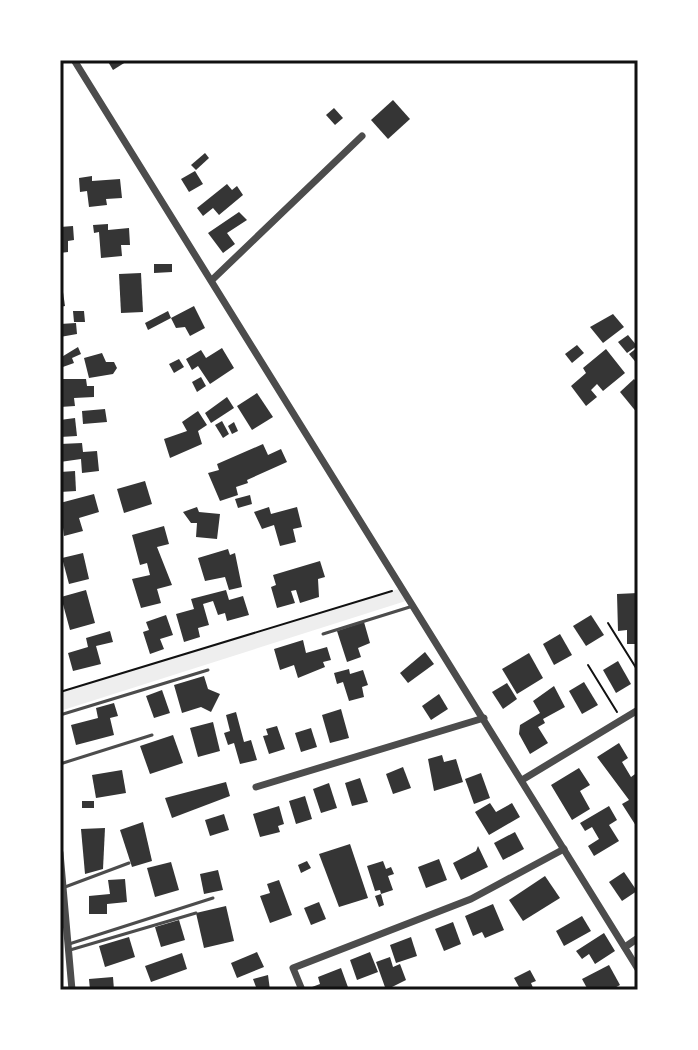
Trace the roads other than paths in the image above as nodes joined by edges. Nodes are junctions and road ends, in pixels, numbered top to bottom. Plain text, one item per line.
1 (74, 60) edge
2 (362, 136) dead end
3 (212, 280) junction
4 (413, 606) junction
5 (323, 634) dead end
6 (208, 670) dead end
7 (638, 710) edge
8 (60, 715) edge
9 (484, 718) junction
10 (152, 735) dead end
11 (60, 764) edge
12 (522, 780) junction
13 (256, 787) dead end
14 (564, 849) junction
15 (60, 853) edge
16 (129, 863) dead end
17 (63, 887) junction
18 (213, 898) dead end
19 (196, 913) dead end
20 (638, 938) edge
21 (69, 947) junction
22 (625, 947) junction
23 (638, 969) edge
24 (72, 990) edge
25 (302, 990) edge

1 - 3 street
2 - 3 street
3 - 4 street
4 - 5 lane
4 - 9 street
6 - 8 lane
7 - 12 street
9 - 12 street
9 - 13 street
10 - 11 lane
12 - 14 street
14 - 22 street
14 - 25 street
15 - 17 street
16 - 17 lane
17 - 21 street
18 - 21 lane
19 - 21 lane
20 - 22 street
21 - 24 street
22 - 23 street

